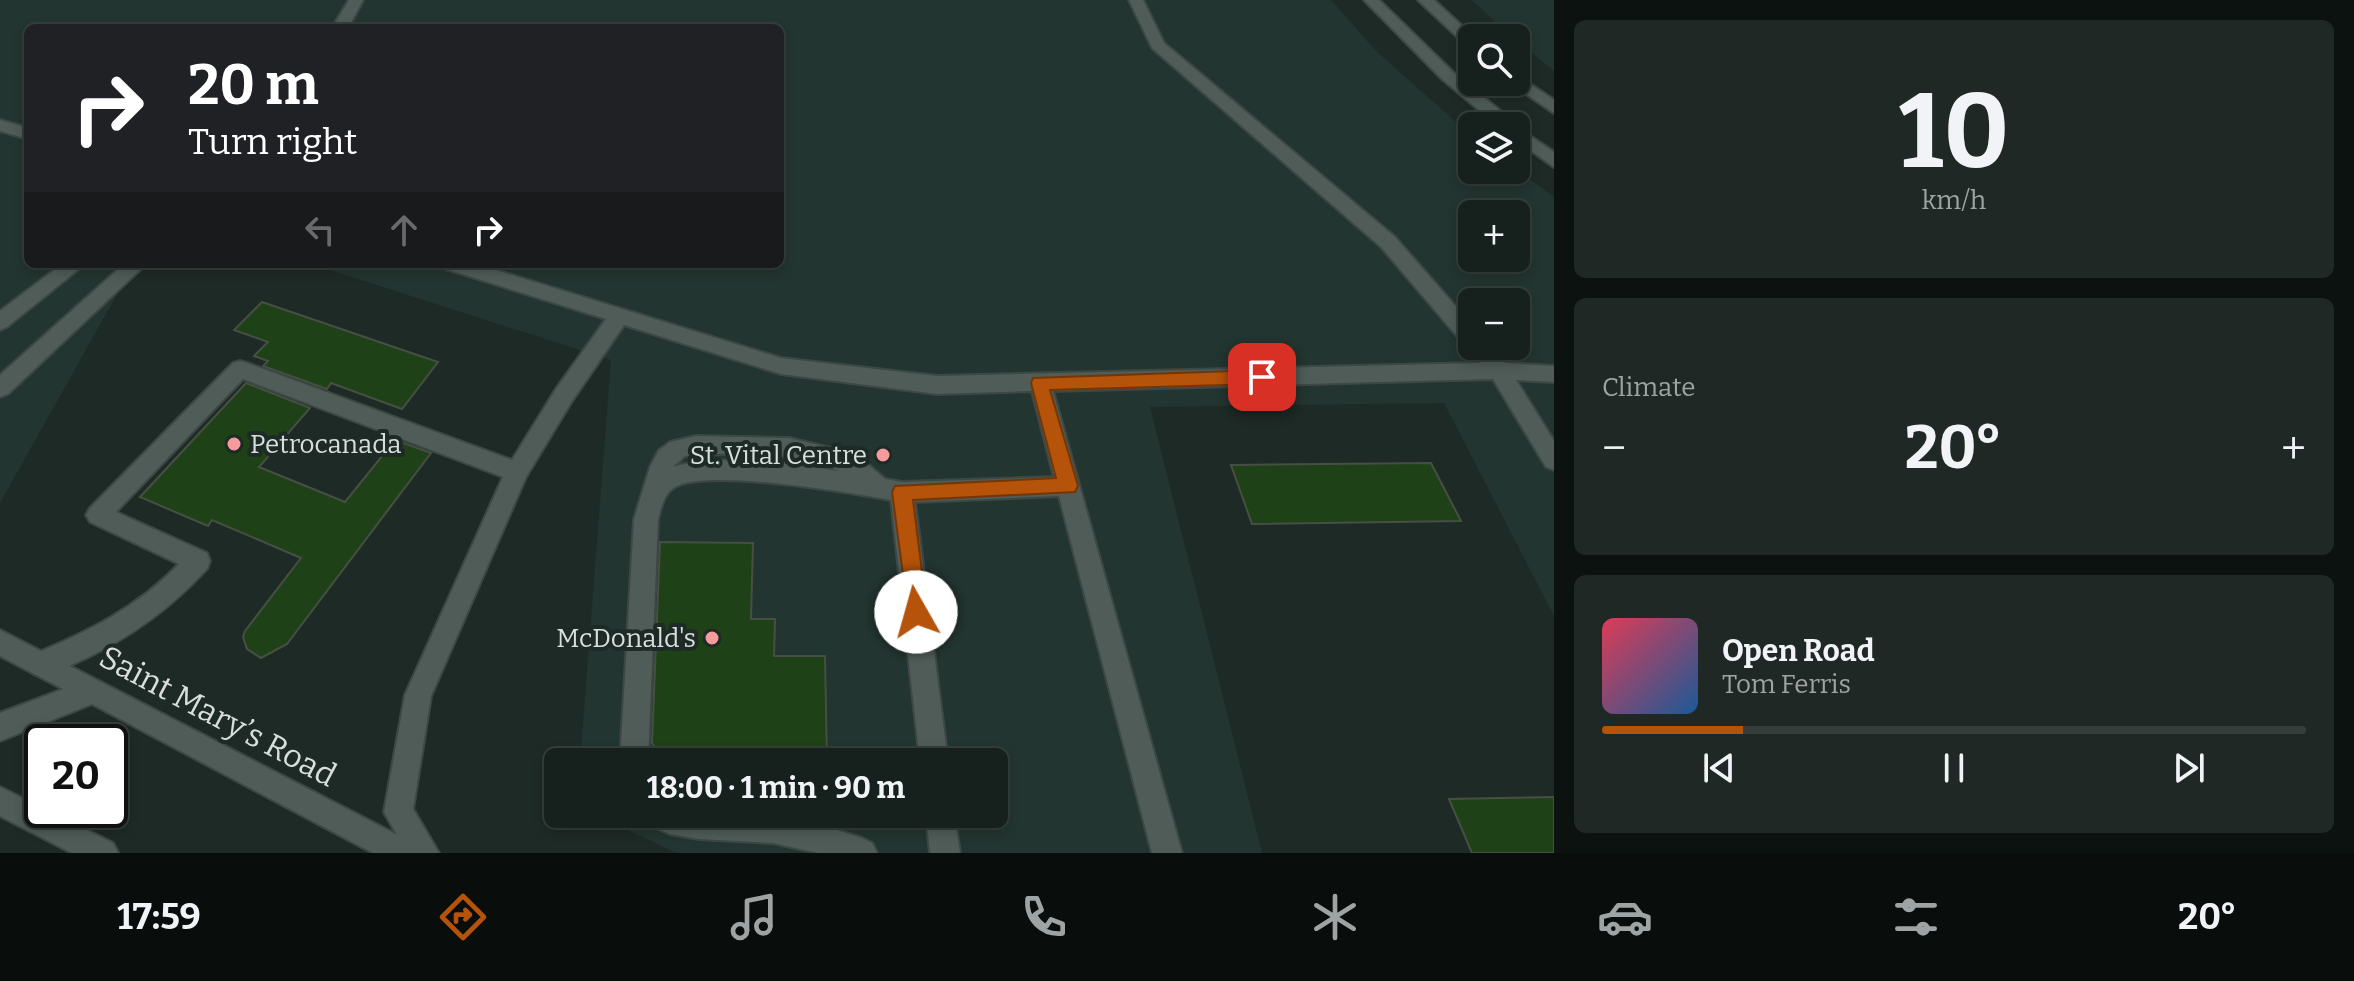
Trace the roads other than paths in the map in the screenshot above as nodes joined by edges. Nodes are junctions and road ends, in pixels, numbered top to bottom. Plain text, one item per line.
1 (356, 0) edge
2 (1136, 0) edge
3 (1371, 0) edge
4 (1425, 0) edge
5 (342, 24) edge
6 (1458, 30) edge
7 (1530, 90) edge
8 (1554, 108) edge
9 (1491, 112) edge
10 (0, 125) edge
11 (24, 133) edge
12 (1530, 143) edge
13 (1554, 161) edge
14 (70, 268) edge
15 (132, 268) edge
16 (466, 268) edge
17 (619, 316) junction
18 (0, 322) edge
19 (1458, 323) edge
20 (1490, 360) edge
21 (1499, 371) junction
22 (1554, 374) edge
23 (1040, 383) junction
24 (0, 388) edge
25 (1554, 460) edge
26 (517, 472) junction
27 (1068, 486) junction
28 (891, 490) junction
29 (0, 642) edge
30 (41, 664) junction
31 (92, 691) junction
32 (0, 727) edge
33 (635, 748) edge
34 (932, 748) edge
35 (0, 801) edge
36 (753, 828) edge
37 (942, 828) edge
38 (103, 853) edge
39 (403, 853) edge
40 (424, 853) edge
41 (862, 853) edge
42 (945, 853) edge
43 (1167, 853) edge

1 - 5 main road
2 - 19 main road
3 - 9 main road
4 - 6 main road
7 - 8 main road
10 - 11 main road
12 - 13 main road
14 - 18 main road
15 - 24 main road
16 - 17 main road
17 - 23 main road
17 - 26 main road
20 - 21 main road
21 - 22 main road
21 - 23 main road
21 - 25 main road
23 - 27 main road
26 - 30 main road
26 - 40 main road
27 - 28 main road
27 - 43 main road
28 - 33 main road
28 - 34 main road
29 - 30 main road, Saint Mary’s Road
30 - 31 main road, Saint Mary’s Road
31 - 32 main road
31 - 39 main road, Saint Mary’s Road
35 - 38 main road
36 - 41 main road
37 - 42 main road

